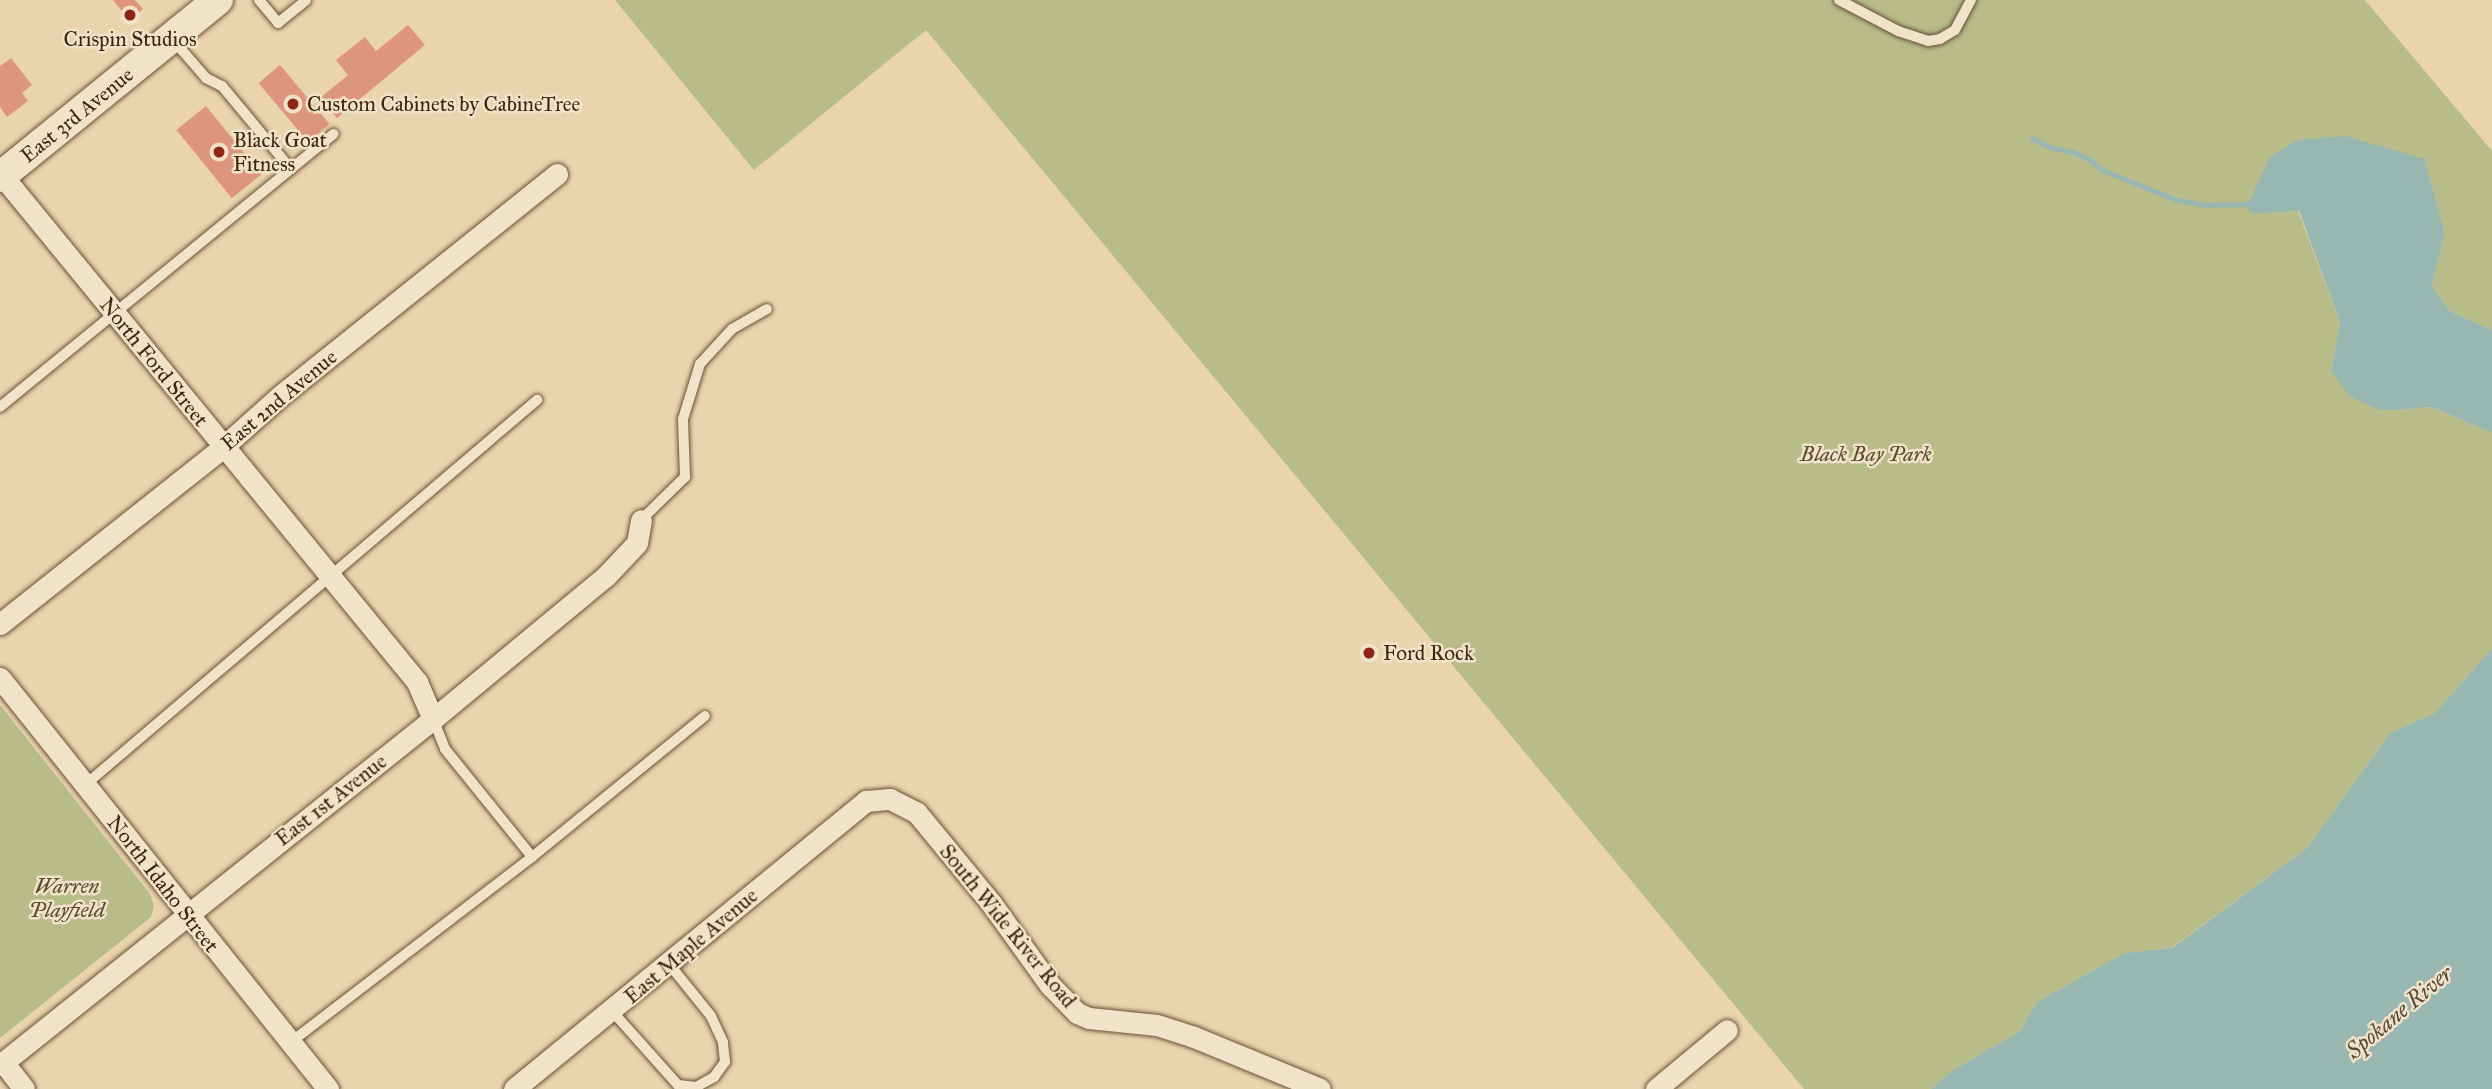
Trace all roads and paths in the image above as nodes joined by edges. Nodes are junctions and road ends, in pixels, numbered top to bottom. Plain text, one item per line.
1 (218, 0) edge
2 (259, 0) edge
3 (306, 0) edge
4 (1839, 0) edge
5 (1971, 0) edge
6 (172, 38) junction
7 (333, 134) dead end
8 (291, 169) junction
9 (556, 174) dead end
10 (1, 175) edge
11 (767, 309) dead end
12 (114, 313) junction
13 (537, 400) dead end
14 (0, 407) edge
15 (223, 447) junction
16 (641, 520) joint
17 (331, 574) junction
18 (0, 624) edge
19 (0, 678) edge
20 (705, 716) dead end
21 (433, 719) junction
22 (85, 785) junction
23 (866, 801) joint
24 (532, 857) junction
25 (186, 915) junction
26 (669, 964) junction
27 (612, 1011) junction
28 (1727, 1030) dead end
29 (291, 1042) junction
30 (1, 1064) edge
31 (24, 1089) edge
32 (328, 1089) edge
33 (514, 1089) edge
34 (1320, 1089) edge
35 (1656, 1089) edge

1 - 6 street, East 3rd Avenue
2 - 3 lane
4 - 5 lane
6 - 8 lane
6 - 10 street, East 3rd Avenue
7 - 8 lane
8 - 12 lane
9 - 15 street, East 2nd Avenue
10 - 12 street, North Ford Street
11 - 16 lane
12 - 14 lane
12 - 15 street, North Ford Street
13 - 17 lane
15 - 17 street, North Ford Street
15 - 18 street, East 2nd Avenue
16 - 21 street, East 1st Avenue
17 - 21 street, North Ford Street
17 - 22 lane
19 - 22 street, North Idaho Street
20 - 24 lane
21 - 24 lane
21 - 25 street, East 1st Avenue
22 - 25 street, North Idaho Street
23 - 26 street, East Maple Avenue
23 - 34 street, South Wide River Road
24 - 29 lane
25 - 29 street, North Idaho Street
25 - 30 street, East 1st Avenue
26 - 27 street, East Maple Avenue
26 - 27 lane
27 - 33 street, East Maple Avenue
28 - 35 street
29 - 32 street, North Idaho Street
30 - 31 street

